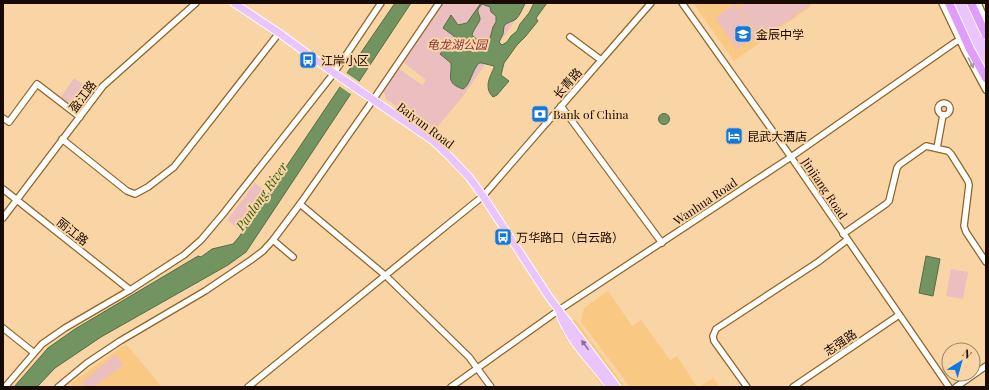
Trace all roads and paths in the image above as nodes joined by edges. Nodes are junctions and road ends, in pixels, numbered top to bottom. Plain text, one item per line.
1 (196, 3) edge
2 (234, 3) edge
3 (381, 3) edge
4 (439, 3) edge
5 (651, 3) edge
6 (682, 3) edge
7 (942, 3) edge
8 (949, 3) edge
9 (957, 3) edge
10 (963, 3) edge
11 (971, 3) edge
12 (978, 3) edge
13 (986, 21) edge
14 (986, 27) edge
15 (973, 30) junction
16 (279, 33) junction
17 (986, 35) edge
18 (570, 37) dead end
19 (959, 40) junction
20 (986, 51) edge
21 (601, 60) junction
22 (986, 63) edge
23 (337, 75) junction
24 (986, 78) edge
25 (986, 90) edge
26 (373, 100) junction
27 (561, 106) junction
28 (943, 115) dead end
29 (80, 117) junction
30 (3, 118) edge
31 (62, 139) junction
32 (937, 148) junction
33 (791, 157) junction
34 (3, 189) edge
35 (483, 196) junction
36 (16, 200) junction
37 (300, 204) junction
38 (3, 218) edge
39 (843, 234) junction
40 (273, 240) junction
41 (847, 240) junction
42 (662, 243) junction
43 (293, 257) dead end
44 (986, 262) edge
45 (386, 276) junction
46 (130, 290) junction
47 (559, 310) junction
48 (899, 315) junction
49 (3, 328) edge
50 (33, 352) junction
51 (986, 366) edge
52 (477, 368) junction
53 (60, 386) edge
54 (5, 387) edge
55 (248, 387) edge
56 (451, 387) edge
57 (491, 387) edge
58 (610, 387) edge
59 (617, 387) edge
60 (747, 387) edge
61 (793, 387) edge
62 (949, 387) edge
63 (956, 387) edge

1 - 29 street, 盈江路
2 - 16 main road, Baiyun Road
3 - 23 street
4 - 26 street
5 - 21 street, 长青路
6 - 33 street, Jinjiang Road
7 - 19 street
8 - 24 highway, bridge
9 - 15 main road
10 - 15 main road
11 - 17 highway, bridge
12 - 13 street
13 - 15 street, Wanhua Road
14 - 15 street, Wanhua Road
15 - 19 street, Wanhua Road
15 - 20 main road
15 - 22 main road
16 - 23 main road, Baiyun Road
16 - 31 street
18 - 21 street
19 -> 25 street
19 - 33 street, Wanhua Road
21 - 27 street, 长青路
23 - 26 main road, Baiyun Road
23 - 46 street
26 - 35 main road, Baiyun Road
26 - 37 street
27 - 35 street, 长青路
27 - 42 street
28 - 32 street
29 - 30 street
29 - 31 street, 盈江路
31 - 36 street, 盈江路
32 - 39 street
32 - 44 street
33 - 39 street, Jinjiang Road
33 - 42 street, Wanhua Road
34 - 36 street, 丽江路
35 - 45 street, 长青路
35 - 47 main road, Baiyun Road
36 - 38 street, 盈江路
36 - 46 street, 丽江路
37 - 40 street
37 - 45 street
39 - 41 street, Jinjiang Road
40 - 43 street
40 - 53 street
41 - 48 street, Jinjiang Road
41 - 60 street
42 - 47 street, Wanhua Road
45 - 52 street
45 - 55 street, 长青路
46 - 50 street
47 - 52 street, Wanhua Road
47 - 58 main road, Baiyun Road
59 -> 47 main road, Baiyun Road
48 - 61 street, 志强路
48 - 62 street, Jinjiang Road
49 - 50 street
50 - 54 street
51 - 63 street
52 - 56 street, Wanhua Road
52 - 57 street

